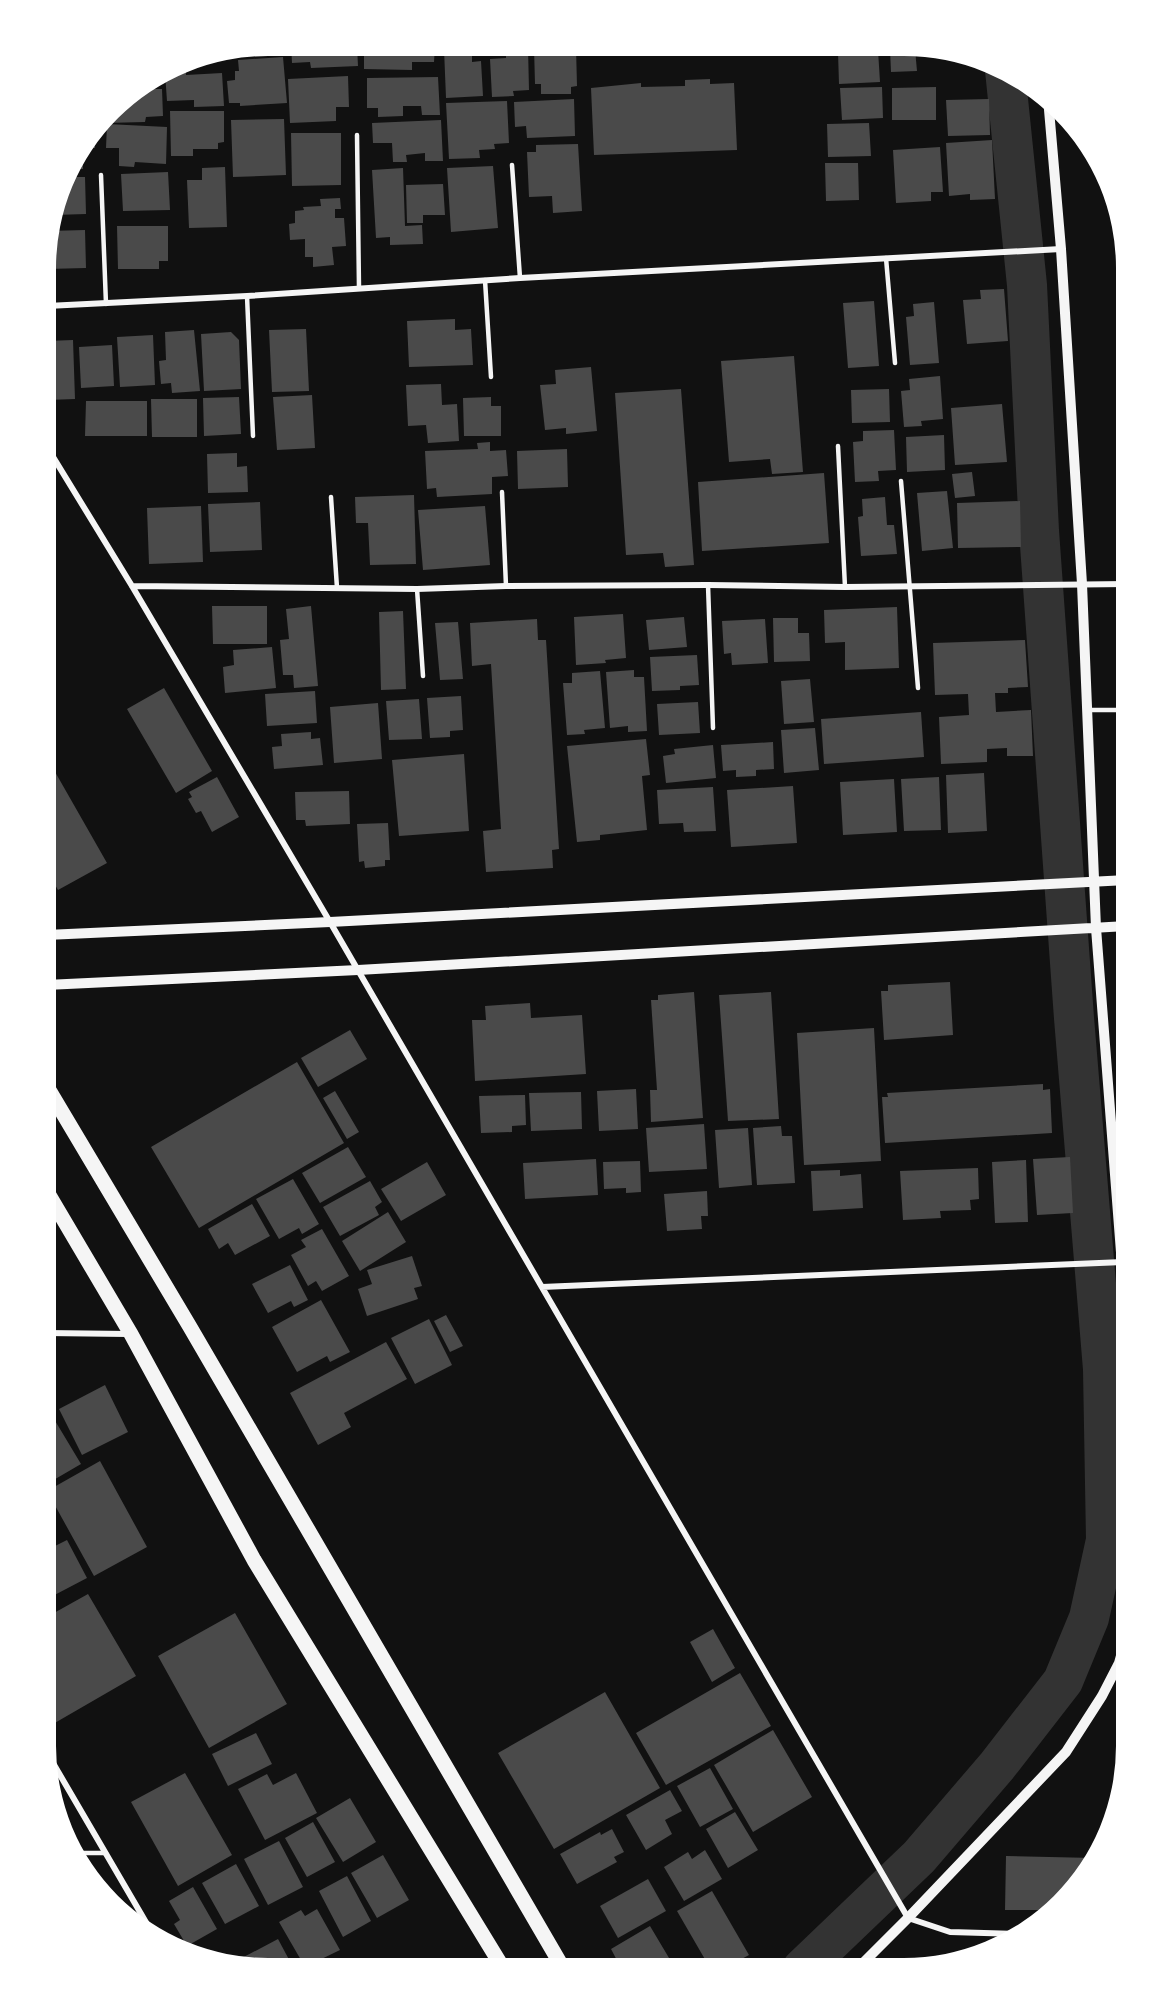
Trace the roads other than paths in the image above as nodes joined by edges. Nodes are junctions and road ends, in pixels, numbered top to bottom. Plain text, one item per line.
1 (1049, 113) edge
2 (357, 135) dead end
3 (512, 165) dead end
4 (101, 175) dead end
5 (1062, 249) junction
6 (886, 258) junction
7 (520, 278) junction
8 (485, 280) junction
9 (359, 288) junction
10 (247, 296) junction
11 (106, 304) junction
12 (56, 306) edge
13 (895, 363) dead end
14 (491, 377) dead end
15 (253, 436) dead end
16 (838, 446) dead end
17 (56, 462) edge
18 (901, 481) dead end
19 (502, 492) dead end
20 (331, 497) dead end
21 (1082, 584) junction
22 (1116, 584) edge
23 (708, 585) junction
24 (132, 586) junction
25 (506, 586) junction
26 (910, 586) junction
27 (845, 587) junction
28 (337, 588) junction
29 (417, 589) junction
30 (423, 676) dead end
31 (918, 688) dead end
32 (1088, 710) junction
33 (1116, 710) edge
34 (713, 728) dead end
35 (1116, 881) edge
36 (1095, 882) junction
37 (330, 922) junction
38 (1116, 927) edge
39 (1096, 928) junction
40 (56, 935) edge
41 (358, 970) junction
42 (56, 985) edge
43 (56, 1102) edge
44 (1116, 1167) edge
45 (56, 1207) edge
46 (1116, 1262) edge
47 (542, 1287) junction
48 (56, 1333) edge
49 (131, 1334) junction
50 (1116, 1669) edge
51 (57, 1769) edge
52 (85, 1853) edge
53 (106, 1853) junction
54 (908, 1918) junction
55 (144, 1919) edge
56 (1004, 1934) edge
57 (497, 1958) edge
58 (556, 1958) edge
59 (868, 1958) edge

1 - 5 street
2 - 9 lane
3 - 7 lane
4 - 11 lane
5 - 6 street
5 - 21 street
6 - 7 street
6 - 13 lane
7 - 8 street
8 - 9 street
8 - 14 lane
9 - 10 street
10 - 11 street
10 - 15 lane
11 - 12 street
16 - 27 lane
17 - 24 street
18 - 26 lane
19 - 25 lane
20 - 28 lane
21 - 22 street
21 - 26 street
21 - 32 street
23 - 25 street
23 - 27 street
23 - 34 lane
24 - 28 street
24 - 37 street
25 - 29 street
26 - 27 street
26 - 31 lane
28 - 29 street
29 - 30 lane
32 - 33 lane
32 - 36 street
35 - 36 street
36 - 37 street
36 - 39 street
37 - 40 street
37 - 41 street
38 - 39 street
39 - 41 street
39 - 44 street
41 - 42 street
41 - 47 street
43 - 58 main road
45 - 49 main road
46 - 47 street
47 - 54 street
48 - 49 street
49 - 57 main road
50 - 54 street
51 - 53 street
52 - 53 lane
53 - 55 street
54 - 56 street
54 - 59 street

